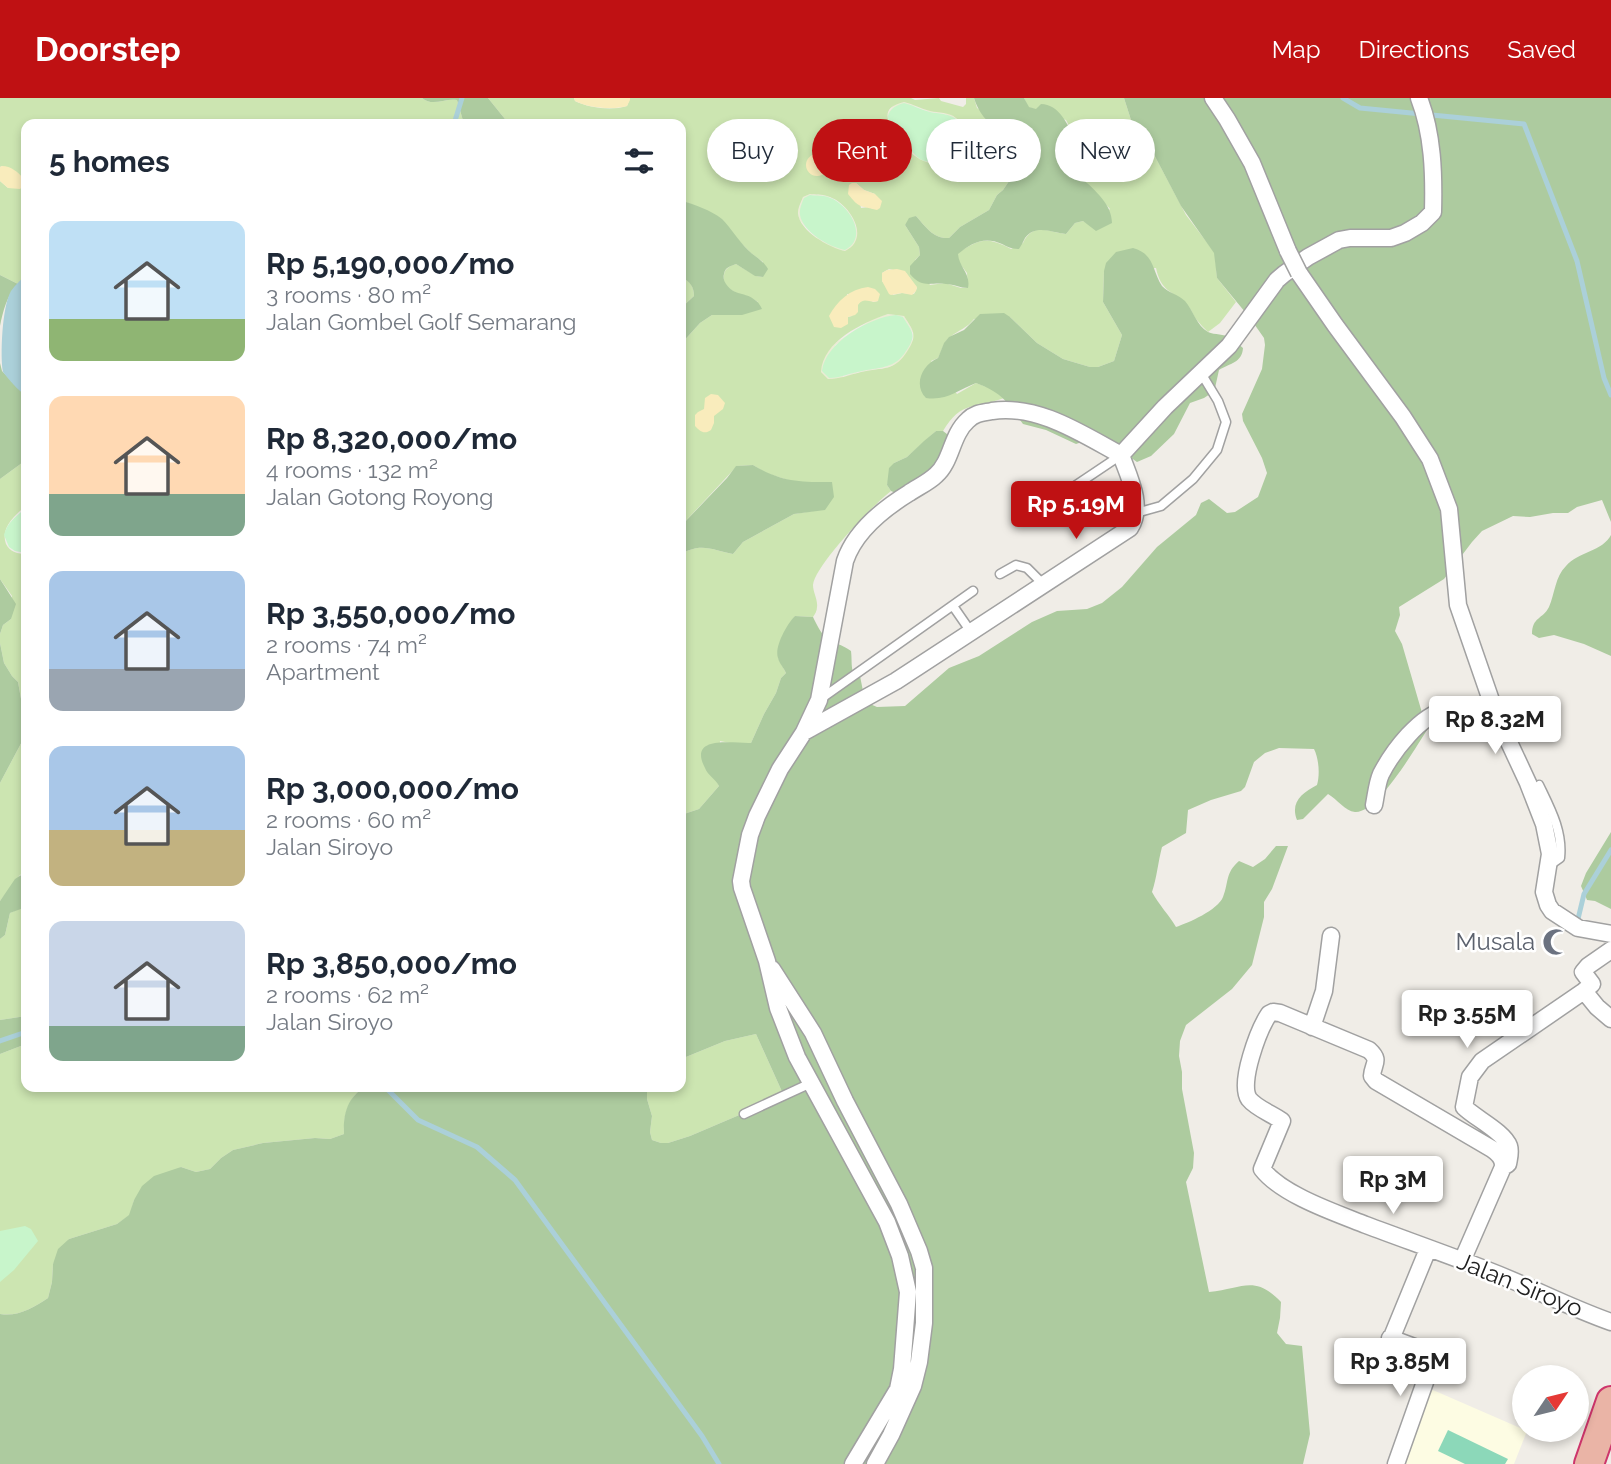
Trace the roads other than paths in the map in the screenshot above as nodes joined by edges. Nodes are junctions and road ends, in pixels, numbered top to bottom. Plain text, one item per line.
1 (1213, 98) edge
2 (1421, 103) edge
3 (1200, 373) junction
4 (1121, 454) junction
5 (1136, 513) junction
6 (1033, 514) dead end
7 (1000, 573) dead end
8 (1043, 585) junction
9 (973, 591) dead end
10 (953, 606) junction
11 (971, 632) junction
12 (819, 700) junction
13 (1495, 712) junction
14 (804, 732) junction
15 (1539, 785) dead end
16 (1374, 805) dead end
17 (1547, 866) junction
18 (1611, 934) edge
19 (1331, 936) dead end
20 (1611, 950) edge
21 (767, 961) junction
22 (1584, 991) junction
23 (1611, 1019) edge
24 (1312, 1027) junction
25 (811, 1083) junction
26 (845, 1101) junction
27 (826, 1111) junction
28 (744, 1114) dead end
29 (1503, 1167) junction
30 (1428, 1249) junction
31 (1462, 1261) junction
32 (916, 1292) junction
33 (1611, 1322) edge
34 (1390, 1338) junction
35 (1382, 1361) dead end
36 (1611, 1401) edge
37 (853, 1464) edge
38 (875, 1464) edge
39 (1396, 1464) edge
40 (1589, 1464) edge

1 - 13 street, bridge
2 - 3 street
3 - 4 street
3 - 5 lane
4 - 5 street
4 - 6 lane
4 - 12 street
5 - 8 street
7 - 8 lane
8 - 11 street
9 - 10 lane
10 - 11 lane
10 - 12 lane
11 - 14 street
12 - 14 street
13 - 16 street
13 - 17 street
14 - 21 street
15 - 17 lane
17 - 18 street
19 - 24 street
20 - 22 street
21 - 25 street
21 - 26 street
22 - 23 street
22 - 29 street
24 - 29 street
24 - 30 street, Jalan Siroyo
25 - 27 street
25 - 28 lane
26 - 27 street
26 - 32 street
27 - 32 street
29 - 31 street
30 - 31 street, Jalan Siroyo
30 - 34 street, Jalan Siroyo
31 - 33 street, Jalan Siroyo
32 - 37 street
32 - 38 street
34 - 35 street, Jalan Siroyo
34 - 39 street
36 - 40 highway

